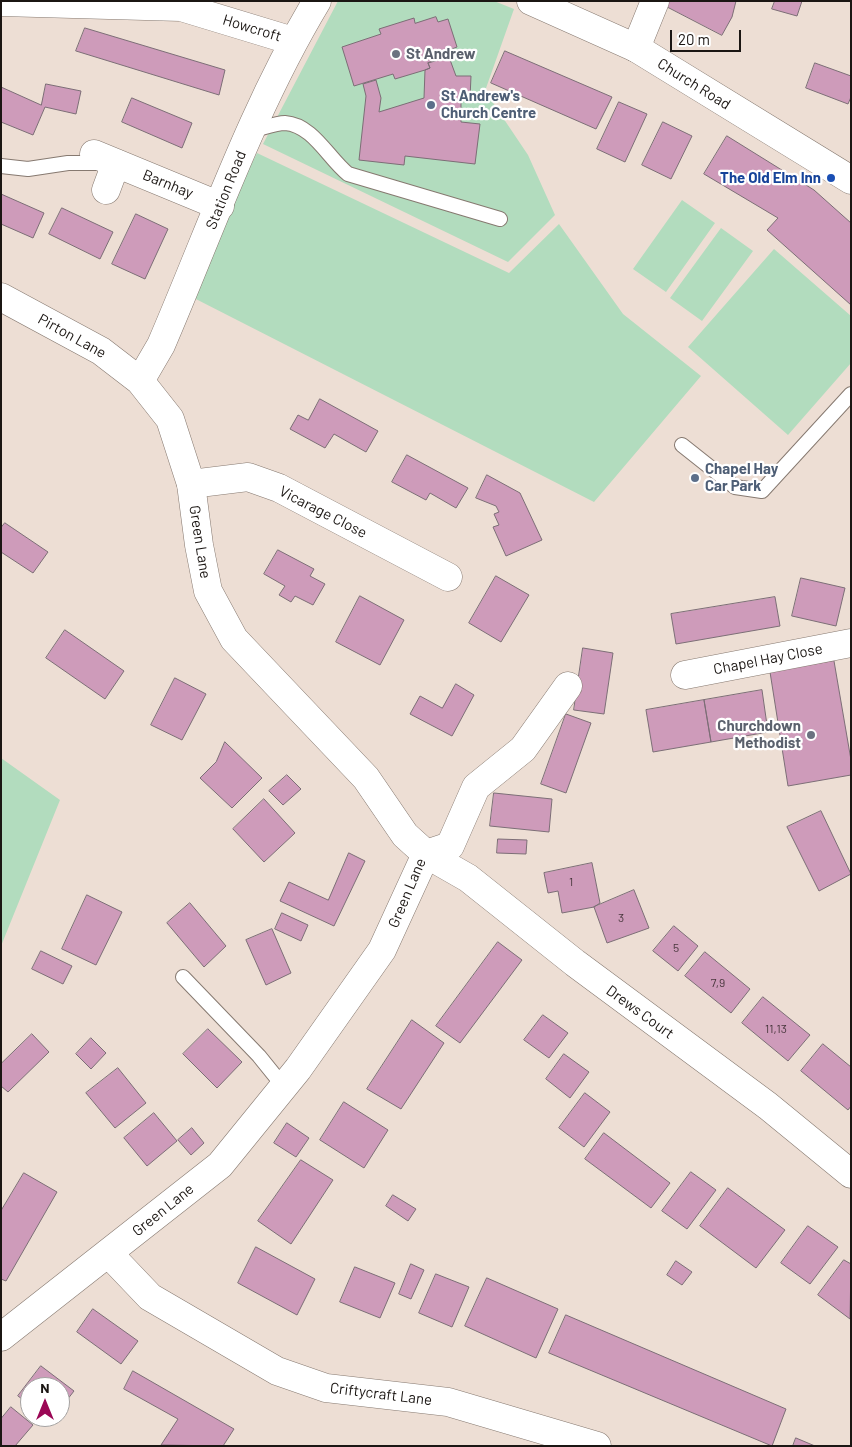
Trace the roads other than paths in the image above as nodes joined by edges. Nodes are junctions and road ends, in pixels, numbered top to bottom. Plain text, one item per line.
1 (317, 1) edge
2 (531, 1) edge
3 (655, 1) edge
4 (1, 2) edge
5 (294, 40) junction
6 (636, 48) junction
7 (250, 131) junction
8 (105, 158) junction
9 (1, 166) edge
10 (851, 180) edge
11 (106, 190) dead end
12 (220, 206) junction
13 (500, 219) dead end
14 (1, 297) edge
15 (140, 381) junction
16 (851, 394) edge
17 (682, 445) dead end
18 (191, 484) junction
19 (448, 577) dead end
20 (851, 643) edge
21 (685, 675) dead end
22 (568, 686) dead end
23 (426, 854) junction
24 (183, 977) dead end
25 (284, 1087) junction
26 (851, 1174) edge
27 (109, 1254) junction
28 (1, 1337) edge
29 (598, 1446) edge

1 - 5 street, Station Road
2 - 6 street, Church Road
3 - 6 street
4 - 5 street, Howcroft
5 - 7 street, Station Road
6 - 10 street, Church Road
7 - 12 street, Station Road
7 - 13 lane
8 - 9 lane
8 - 11 street
8 - 12 street, Barnhay
12 - 15 street, Station Road
14 - 15 street, Pirton Lane
15 - 18 street, Green Lane
16 - 17 lane
18 - 19 street, Vicarage Close
18 - 23 street, Green Lane
20 - 21 street, Chapel Hay Close
22 - 23 street
23 - 25 street, Green Lane
23 - 26 street, Drews Court
24 - 25 lane
25 - 27 street, Green Lane
27 - 28 street, Green Lane
27 - 29 street, Criftycraft Lane

